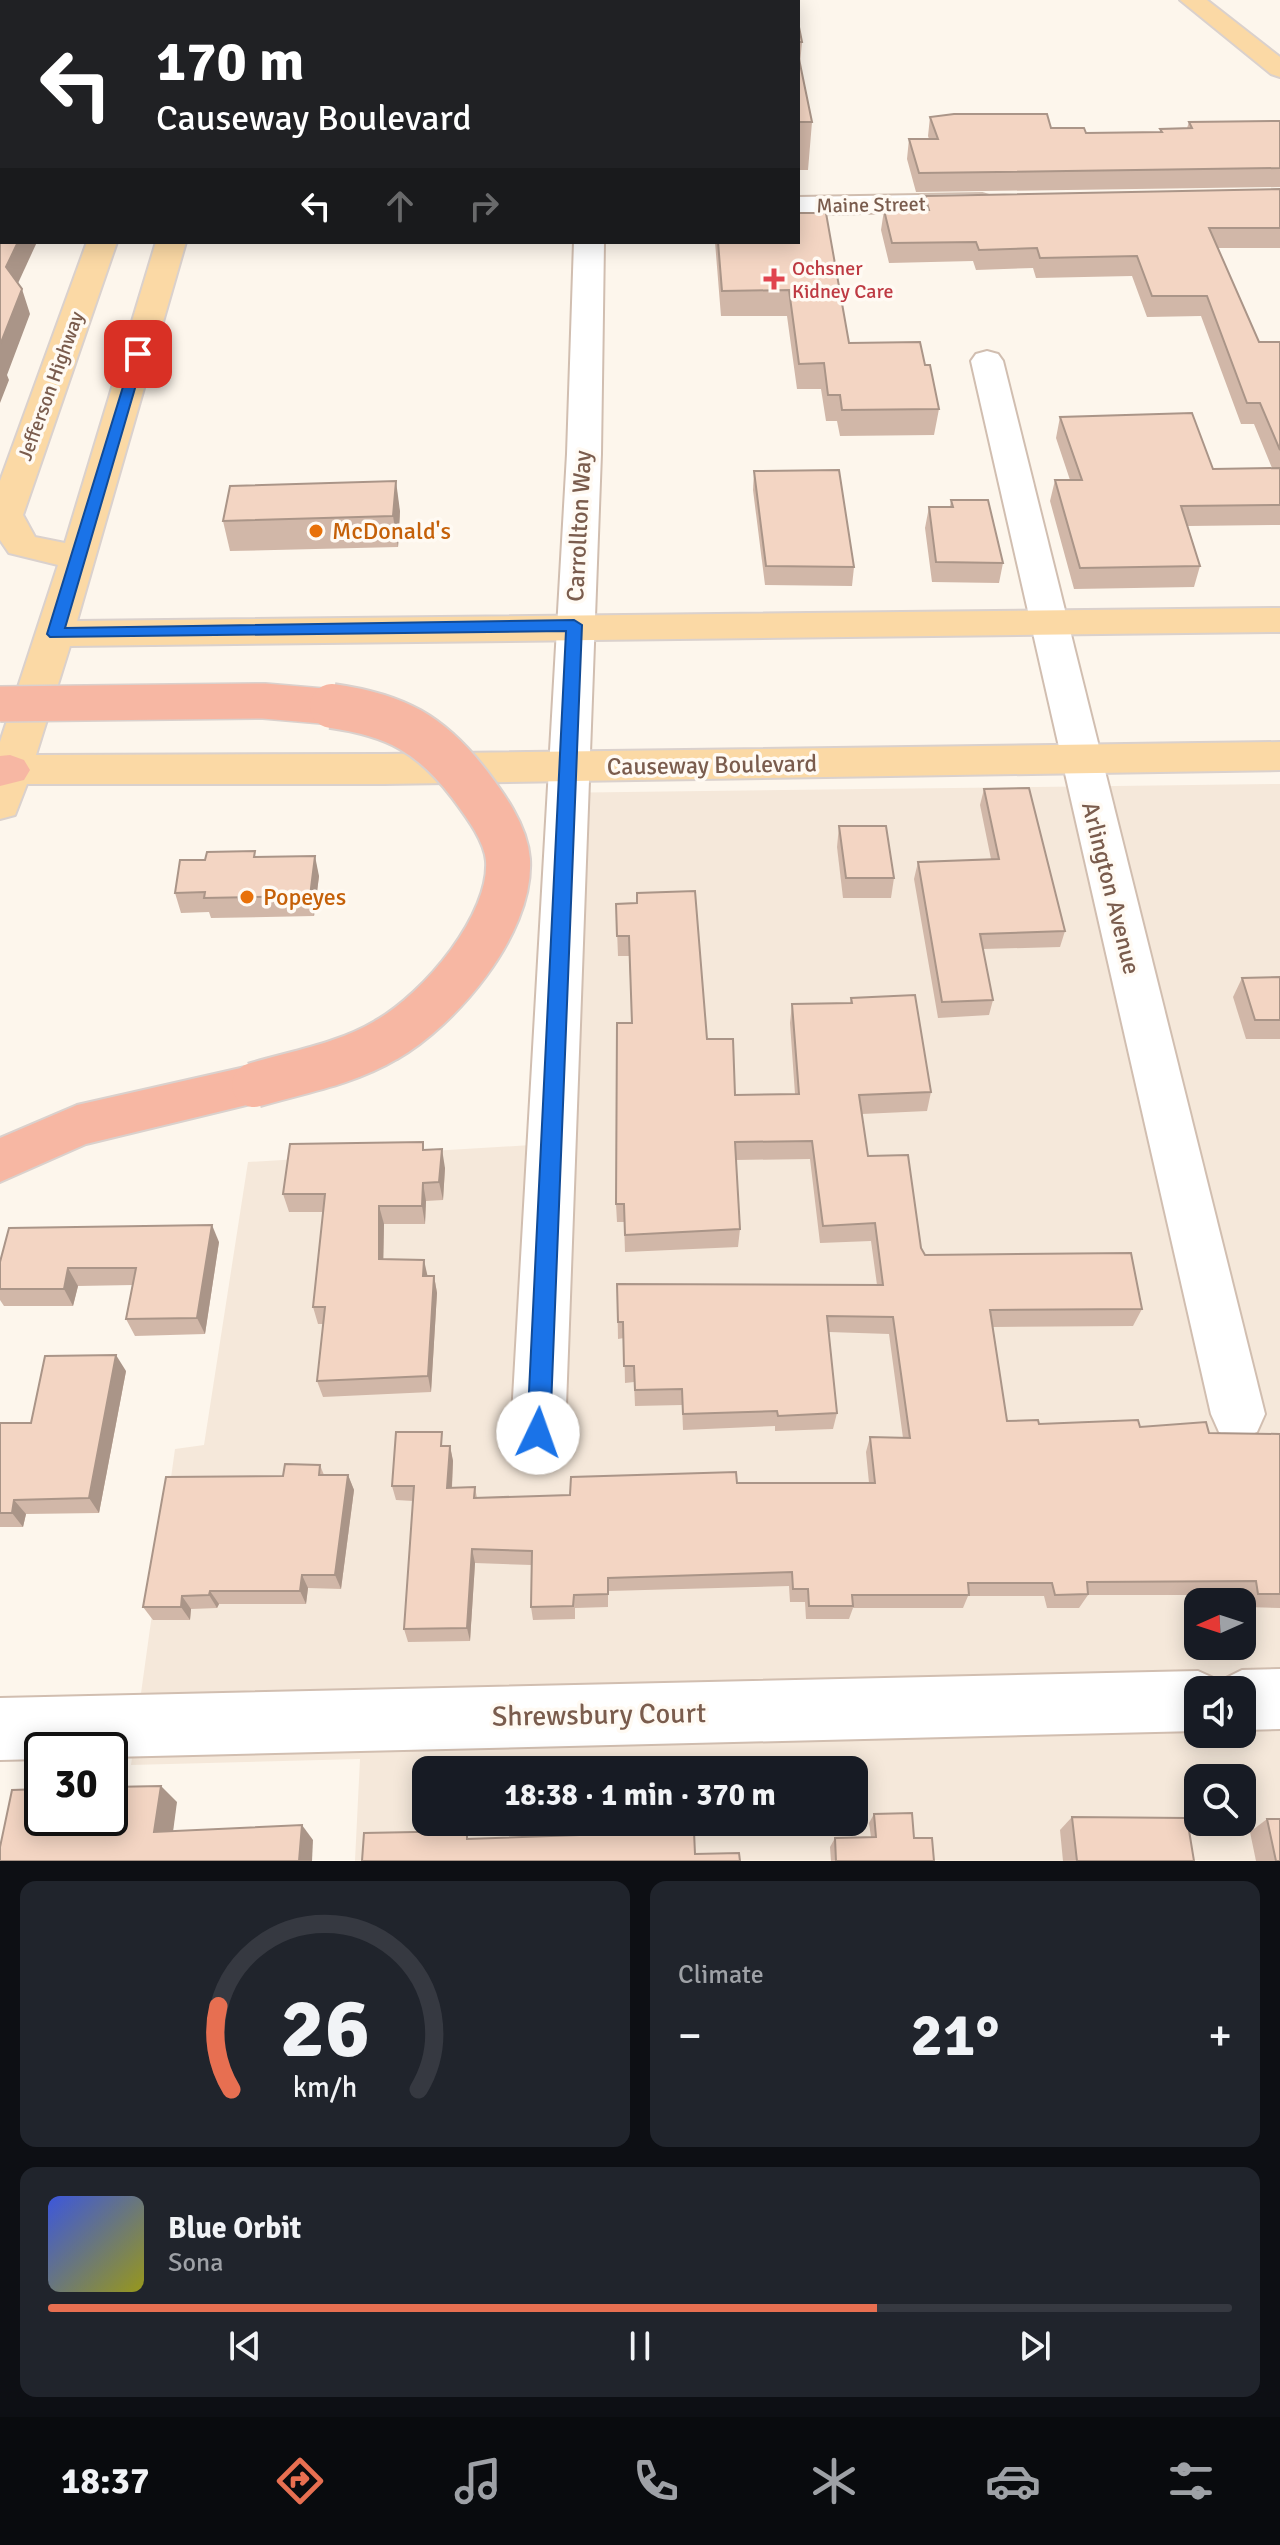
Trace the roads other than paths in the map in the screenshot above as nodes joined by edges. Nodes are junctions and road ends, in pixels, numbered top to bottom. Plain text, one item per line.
1 (1192, 0) edge
2 (1280, 69) edge
3 (1009, 203) edge
4 (800, 206) edge
5 (101, 244) edge
6 (170, 244) edge
7 (589, 244) edge
8 (987, 361) dead end
9 (2, 522) edge
10 (78, 556) junction
11 (1280, 620) edge
12 (1050, 624) junction
13 (574, 625) junction
14 (55, 634) junction
15 (0, 704) edge
16 (1280, 756) edge
17 (1080, 759) junction
18 (568, 767) junction
19 (3, 782) edge
20 (0, 1161) edge
21 (1238, 1414) dead end
22 (538, 1433) dead end
23 (1280, 1699) edge
24 (1256, 1700) edge
25 (1184, 1701) edge
26 (0, 1729) edge

1 - 2 main road
3 - 4 street, Maine Street
5 - 9 main road, Jefferson Highway
6 - 10 main road
7 - 13 street, Carrollton Way
8 - 12 street, Arlington Avenue
9 - 10 main road
10 - 14 main road
11 - 12 main road
12 - 13 main road
12 - 17 street, Arlington Avenue
13 - 14 main road
13 - 18 street, Carrollton Way
14 - 19 main road
15 - 20 highway, bridge
16 - 17 main road, Causeway Boulevard
17 - 18 main road, Causeway Boulevard
17 - 21 street, Arlington Avenue
18 - 19 main road, Causeway Boulevard
18 - 22 street, Carrollton Way
23 - 24 street
25 - 26 street, Shrewsbury Court

